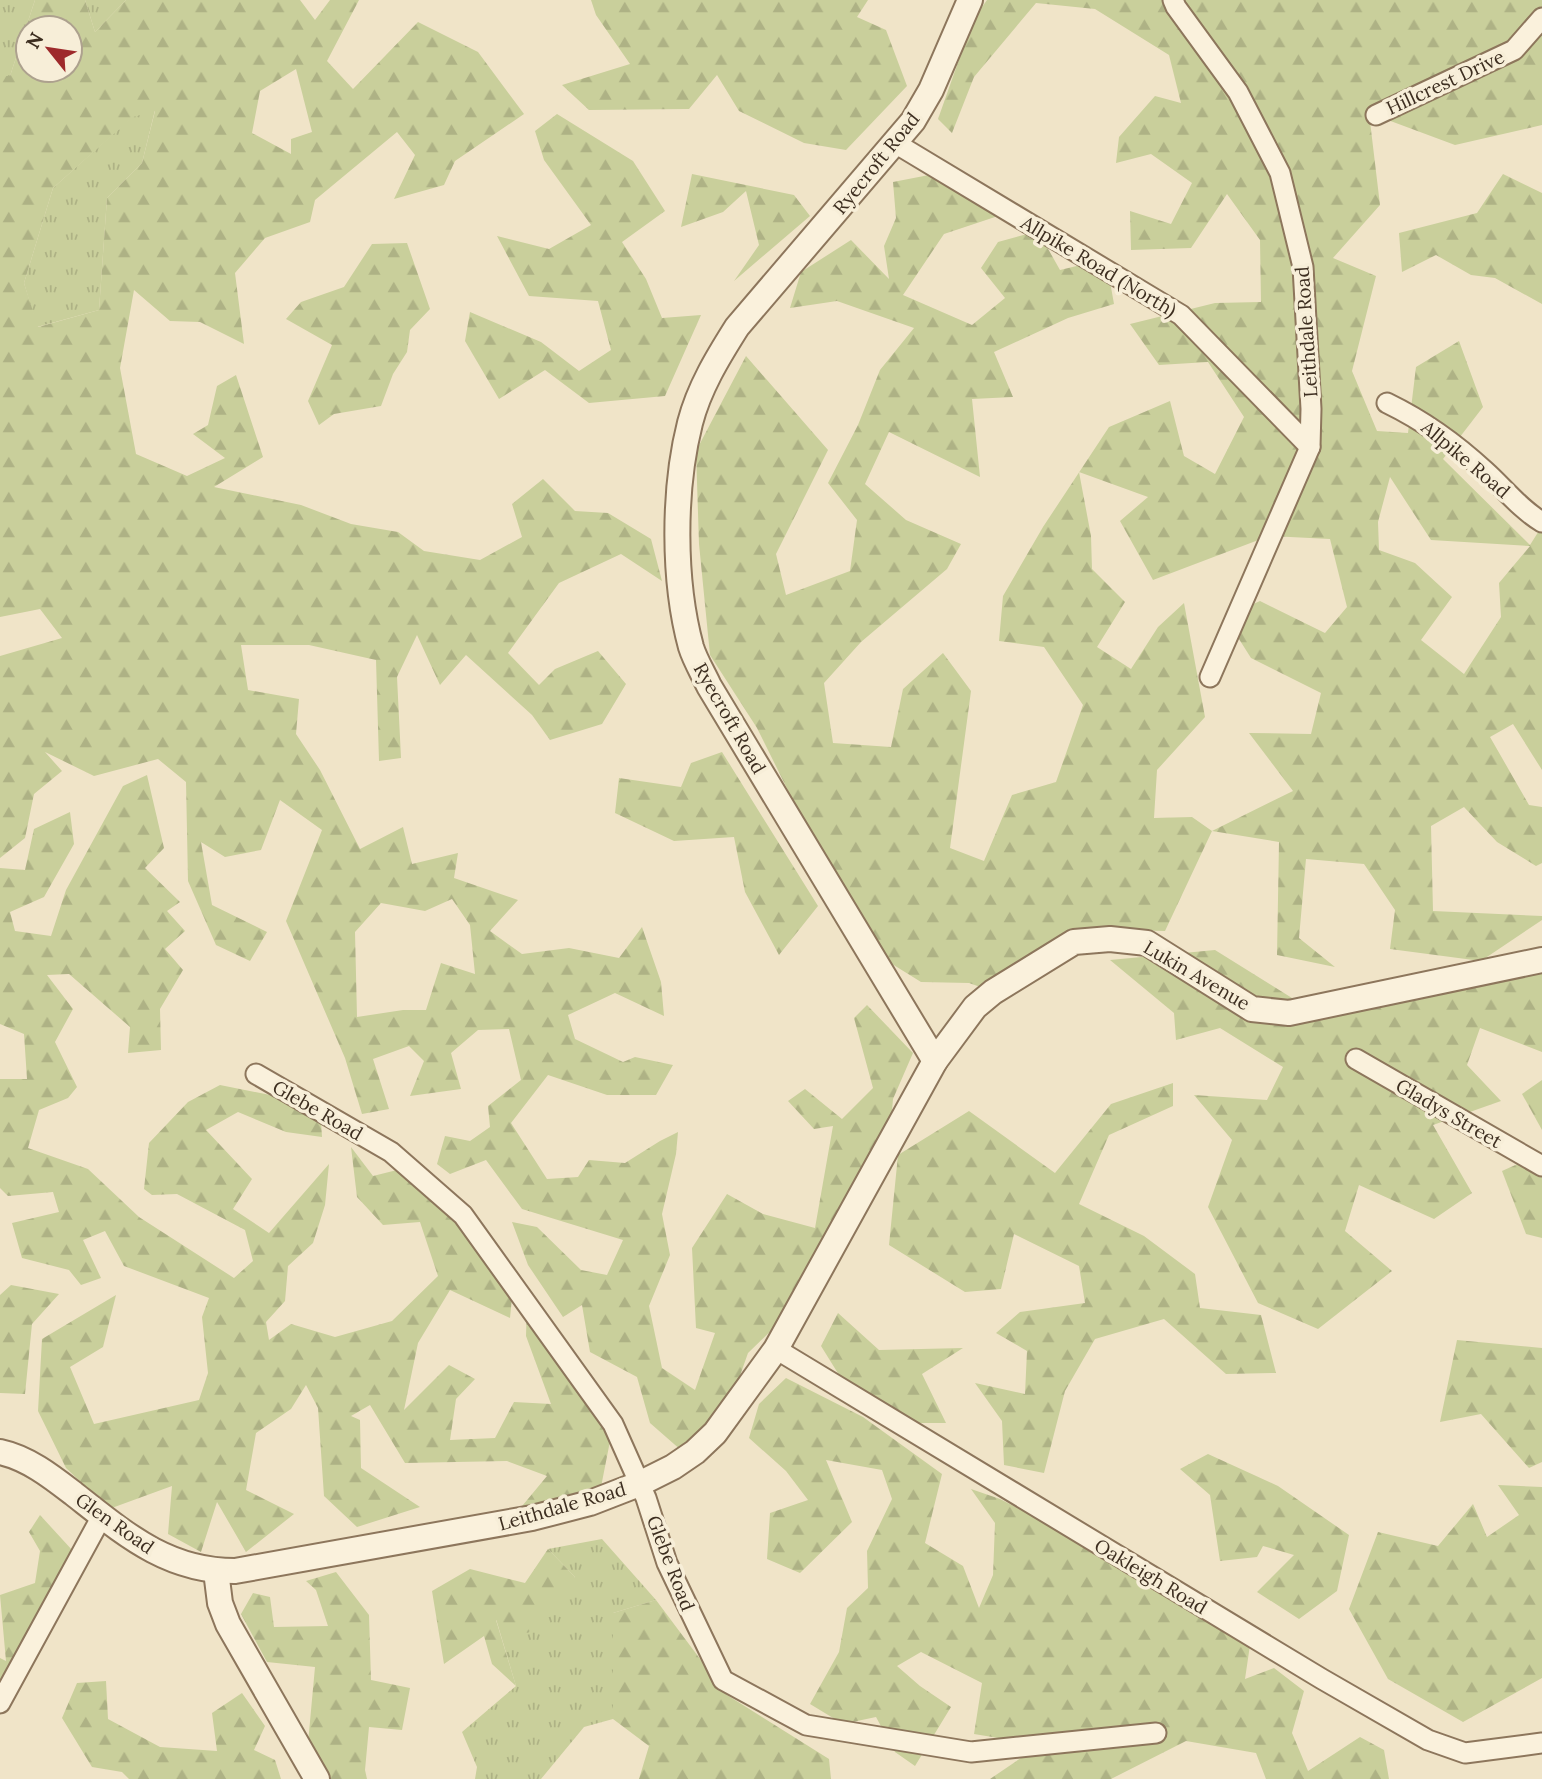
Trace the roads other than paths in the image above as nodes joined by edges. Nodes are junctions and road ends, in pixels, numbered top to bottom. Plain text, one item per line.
1 (970, 0) edge
2 (1173, 0) edge
3 (1542, 18) edge
4 (1376, 115) dead end
5 (895, 144) junction
6 (1387, 402) dead end
7 (1310, 447) junction
8 (1542, 522) edge
9 (1210, 677) dead end
10 (1542, 960) edge
11 (1356, 1059) dead end
12 (935, 1061) junction
13 (256, 1074) dead end
14 (1542, 1166) edge
15 (776, 1349) junction
16 (0, 1452) edge
17 (639, 1484) junction
18 (102, 1516) junction
19 (215, 1571) junction
20 (0, 1703) edge
21 (1156, 1733) dead end
22 (1542, 1743) edge
23 (317, 1779) edge

1 - 5 street, Ryecroft Road
2 - 7 street, Leithdale Road
3 - 4 street, Hillcrest Drive
5 - 7 street, Allpike Road (North)
5 - 12 street, Ryecroft Road
6 - 8 street, Allpike Road
7 - 9 street, Leithdale Road
10 - 12 street, Lukin Avenue
11 - 14 street, Gladys Street
12 - 15 street, Leithdale Road
13 - 17 street, Glebe Road
15 - 17 street, Leithdale Road
15 - 22 street, Oakleigh Road
16 - 18 street, Glen Road
17 - 19 street, Leithdale Road
17 - 21 street, Glebe Road
18 - 19 street, Glen Road
18 - 20 street
19 - 23 street

